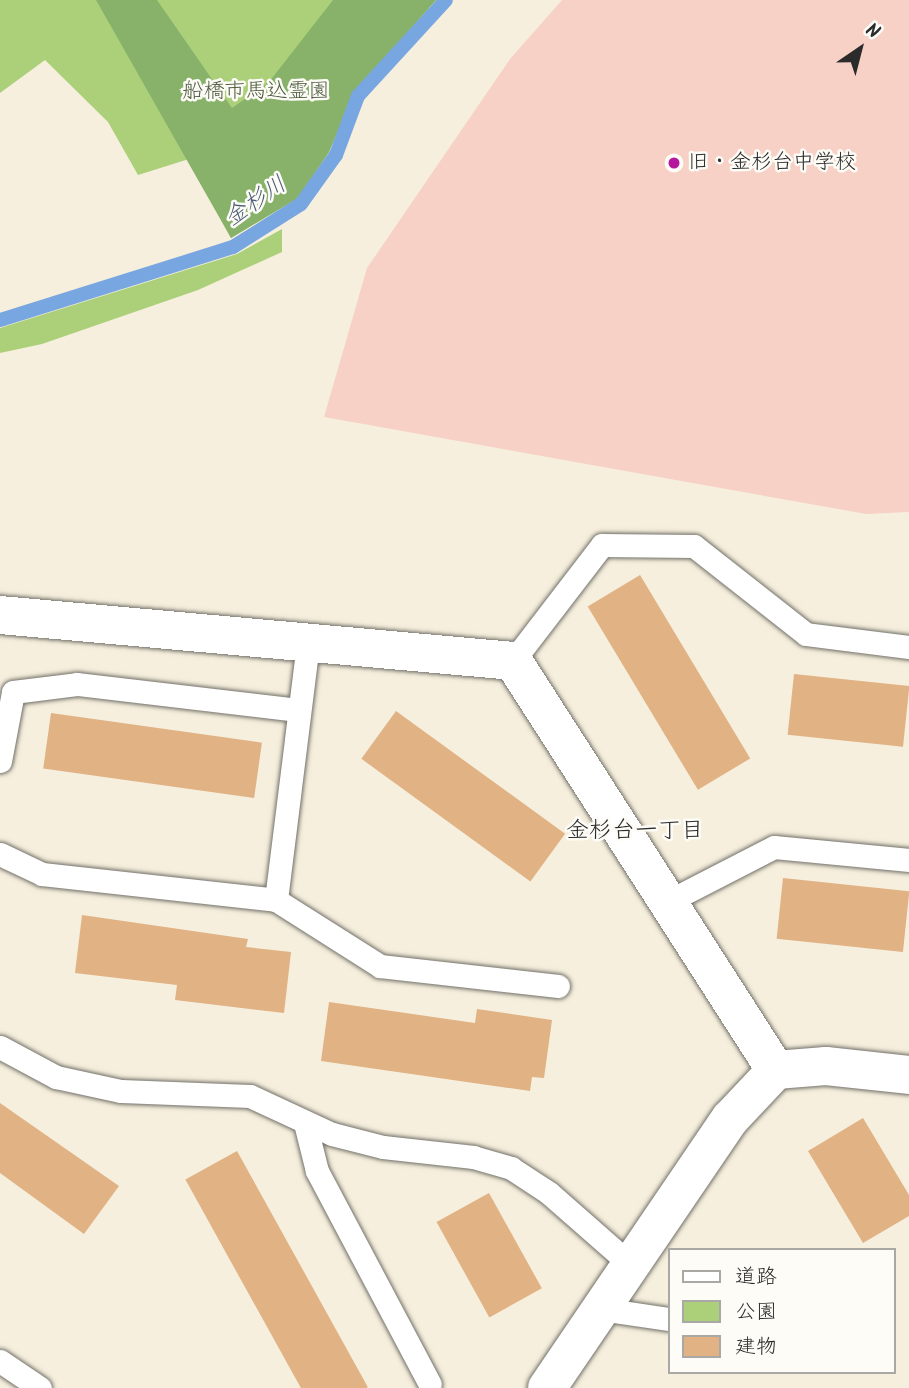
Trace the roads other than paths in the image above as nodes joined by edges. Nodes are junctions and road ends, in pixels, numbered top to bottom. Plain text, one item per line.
1 (0, 615) edge
2 (307, 643) junction
3 (909, 647) edge
4 (513, 661) junction
5 (296, 710) junction
6 (0, 761) edge
7 (0, 854) edge
8 (909, 860) edge
9 (276, 900) junction
10 (669, 901) junction
11 (558, 986) dead end
12 (0, 1047) edge
13 (776, 1070) junction
14 (909, 1075) edge
15 (305, 1123) junction
16 (631, 1265) junction
17 (601, 1309) junction
18 (668, 1319) edge
19 (0, 1361) edge
20 (430, 1384) dead end
21 (40, 1388) edge
22 (547, 1388) edge

1 - 2 street
2 - 4 street
2 - 5 lane
3 - 4 lane
4 - 10 street
5 - 6 lane
5 - 9 lane
7 - 9 lane
8 - 10 lane
9 - 11 lane
10 - 13 street
12 - 15 lane
13 - 14 street
13 - 16 street
15 - 16 lane
15 - 20 lane
16 - 17 street
17 - 18 lane
17 - 22 street
19 - 21 lane

